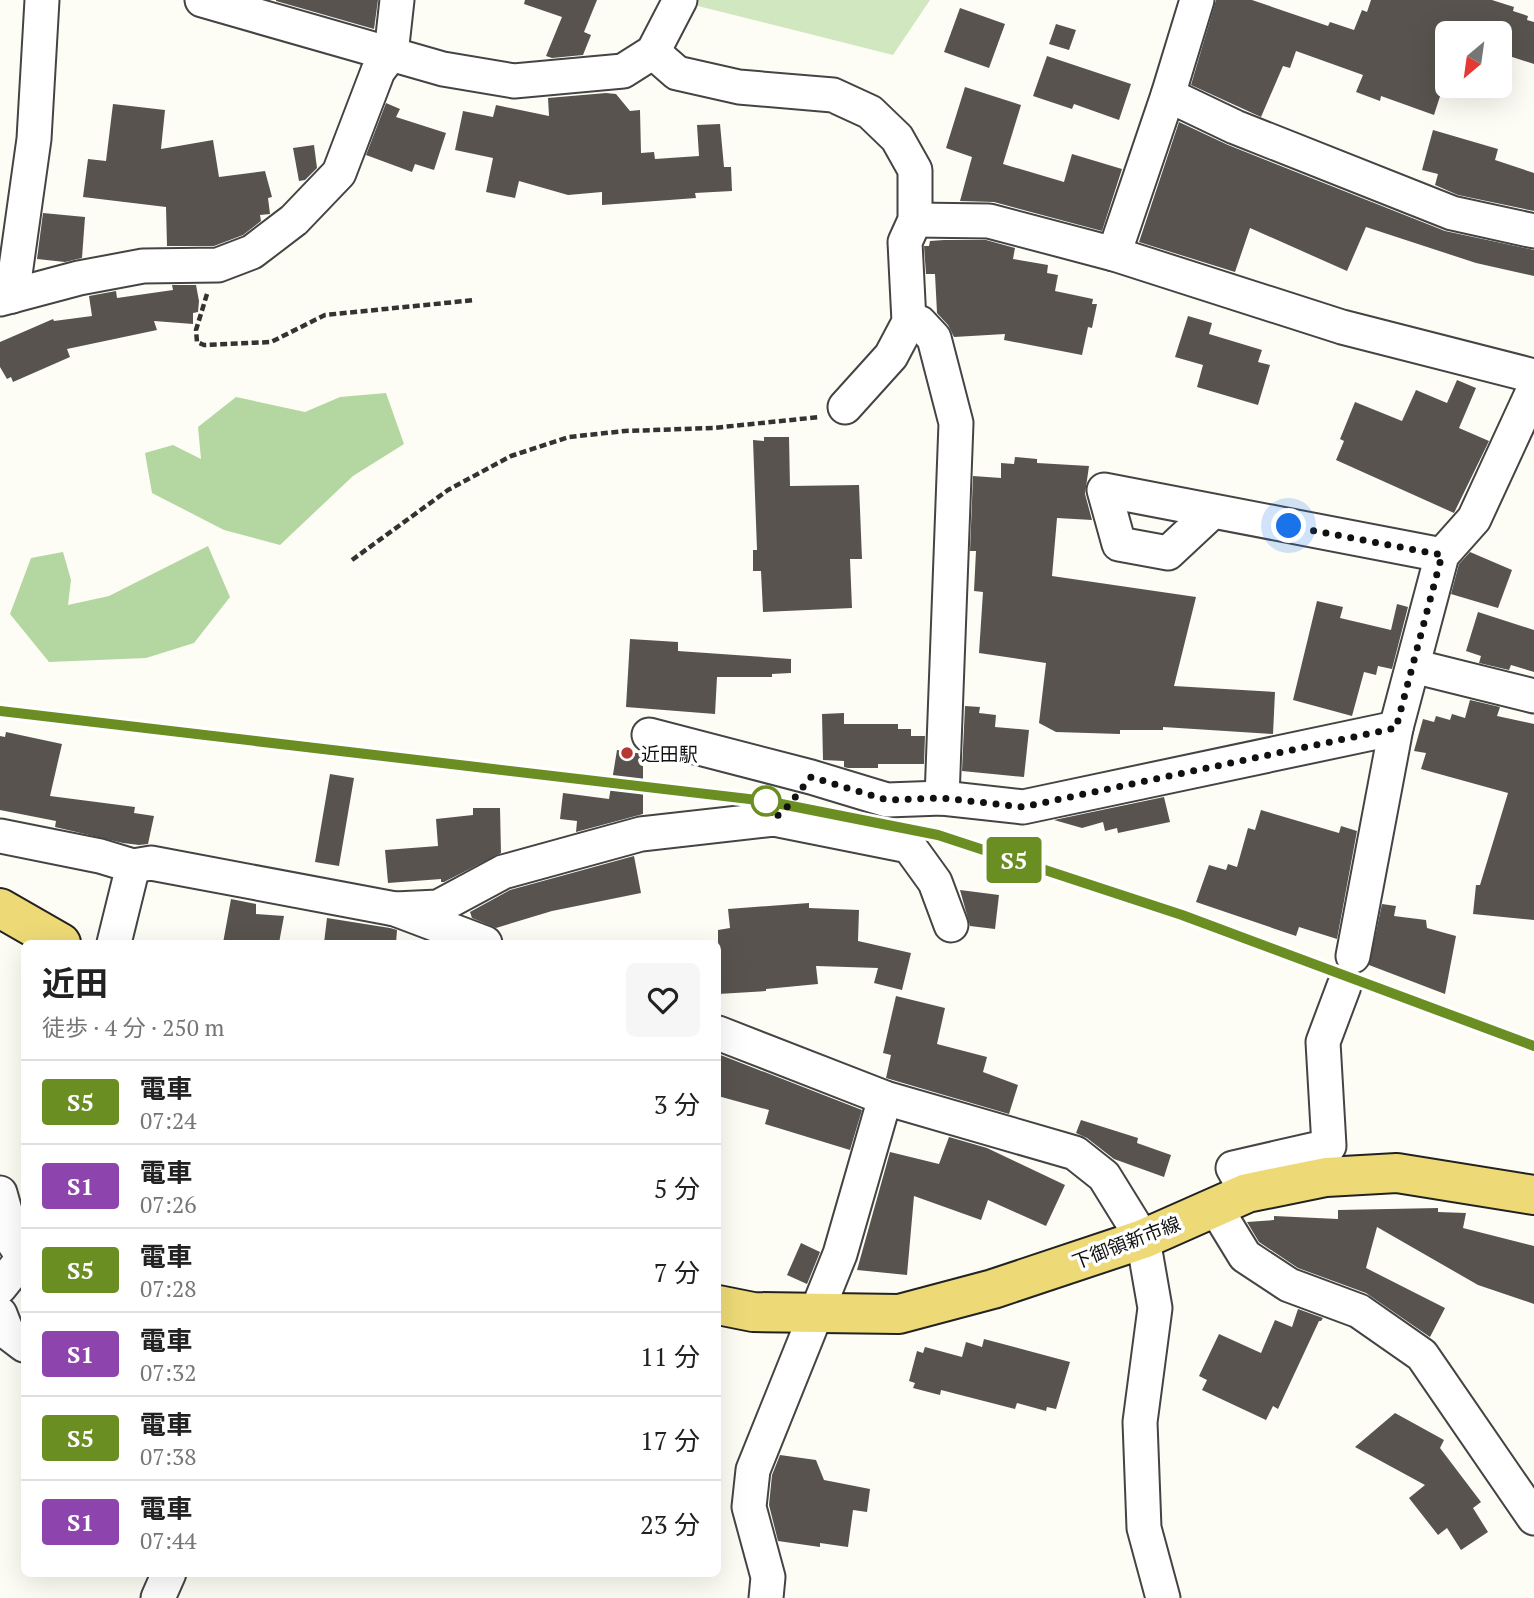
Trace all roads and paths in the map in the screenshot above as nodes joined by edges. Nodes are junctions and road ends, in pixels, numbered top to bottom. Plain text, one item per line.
1 (42, 0) edge
2 (202, 0) edge
3 (397, 0) edge
4 (680, 0) edge
5 (1198, 0) edge
6 (653, 52) junction
7 (391, 54) junction
8 (1168, 95) junction
9 (915, 220) junction
10 (1534, 232) edge
11 (1114, 254) junction
12 (202, 265) junction
13 (6, 297) edge
14 (475, 300) dead end
15 (909, 321) junction
16 (1534, 376) edge
17 (1534, 389) edge
18 (845, 407) joint
19 (1213, 511) dead end
20 (1442, 555) junction
21 (352, 560) dead end
22 (1413, 666) junction
23 (1534, 696) edge
24 (1396, 728) junction
25 (649, 735) dead end
26 (811, 777) junction
27 (942, 798) junction
28 (774, 819) junction
29 (0, 836) edge
30 (133, 866) junction
31 (0, 908) edge
32 (396, 909) junction
33 (951, 925) dead end
34 (56, 940) edge
35 (115, 940) edge
36 (477, 940) edge
37 (721, 1034) edge
38 (885, 1097) junction
39 (0, 1193) edge
40 (1534, 1195) edge
41 (1231, 1200) junction
42 (1143, 1239) junction
43 (21, 1254) edge
44 (21, 1262) edge
45 (0, 1287) edge
46 (721, 1306) edge
47 (816, 1313) junction
48 (0, 1314) edge
49 (21, 1343) edge
50 (1534, 1518) edge
51 (167, 1577) edge
52 (159, 1598) edge
53 (766, 1598) edge
54 (1163, 1598) edge

1 - 13 street
2 - 7 street
3 - 7 street
4 - 6 street
5 - 8 street
6 - 7 street
6 - 9 street
7 - 12 street
8 - 10 street
8 - 11 street
9 - 11 street
9 - 15 street
11 - 16 street
12 - 13 street
12 - 14 path
15 - 18 street
15 - 27 street
17 - 20 street
18 - 21 path
19 - 20 street
20 - 22 street
22 - 23 street
22 - 24 street
24 - 27 street
24 - 41 street
25 - 26 street
26 - 27 street
26 - 28 street
28 - 32 street
28 - 33 street
29 - 30 street
30 - 32 street
30 - 35 street
31 - 34 main road
32 - 36 street
37 - 38 street
38 - 42 street
38 - 47 street
39 - 43 street
40 - 41 main road, 下御領新市線
41 - 42 main road, 下御領新市線
41 - 50 street
42 - 47 main road, 下御領新市線
42 - 54 street
44 - 45 street
46 - 47 main road, 下御領新市線
47 - 53 street
48 - 49 street
51 - 52 street

